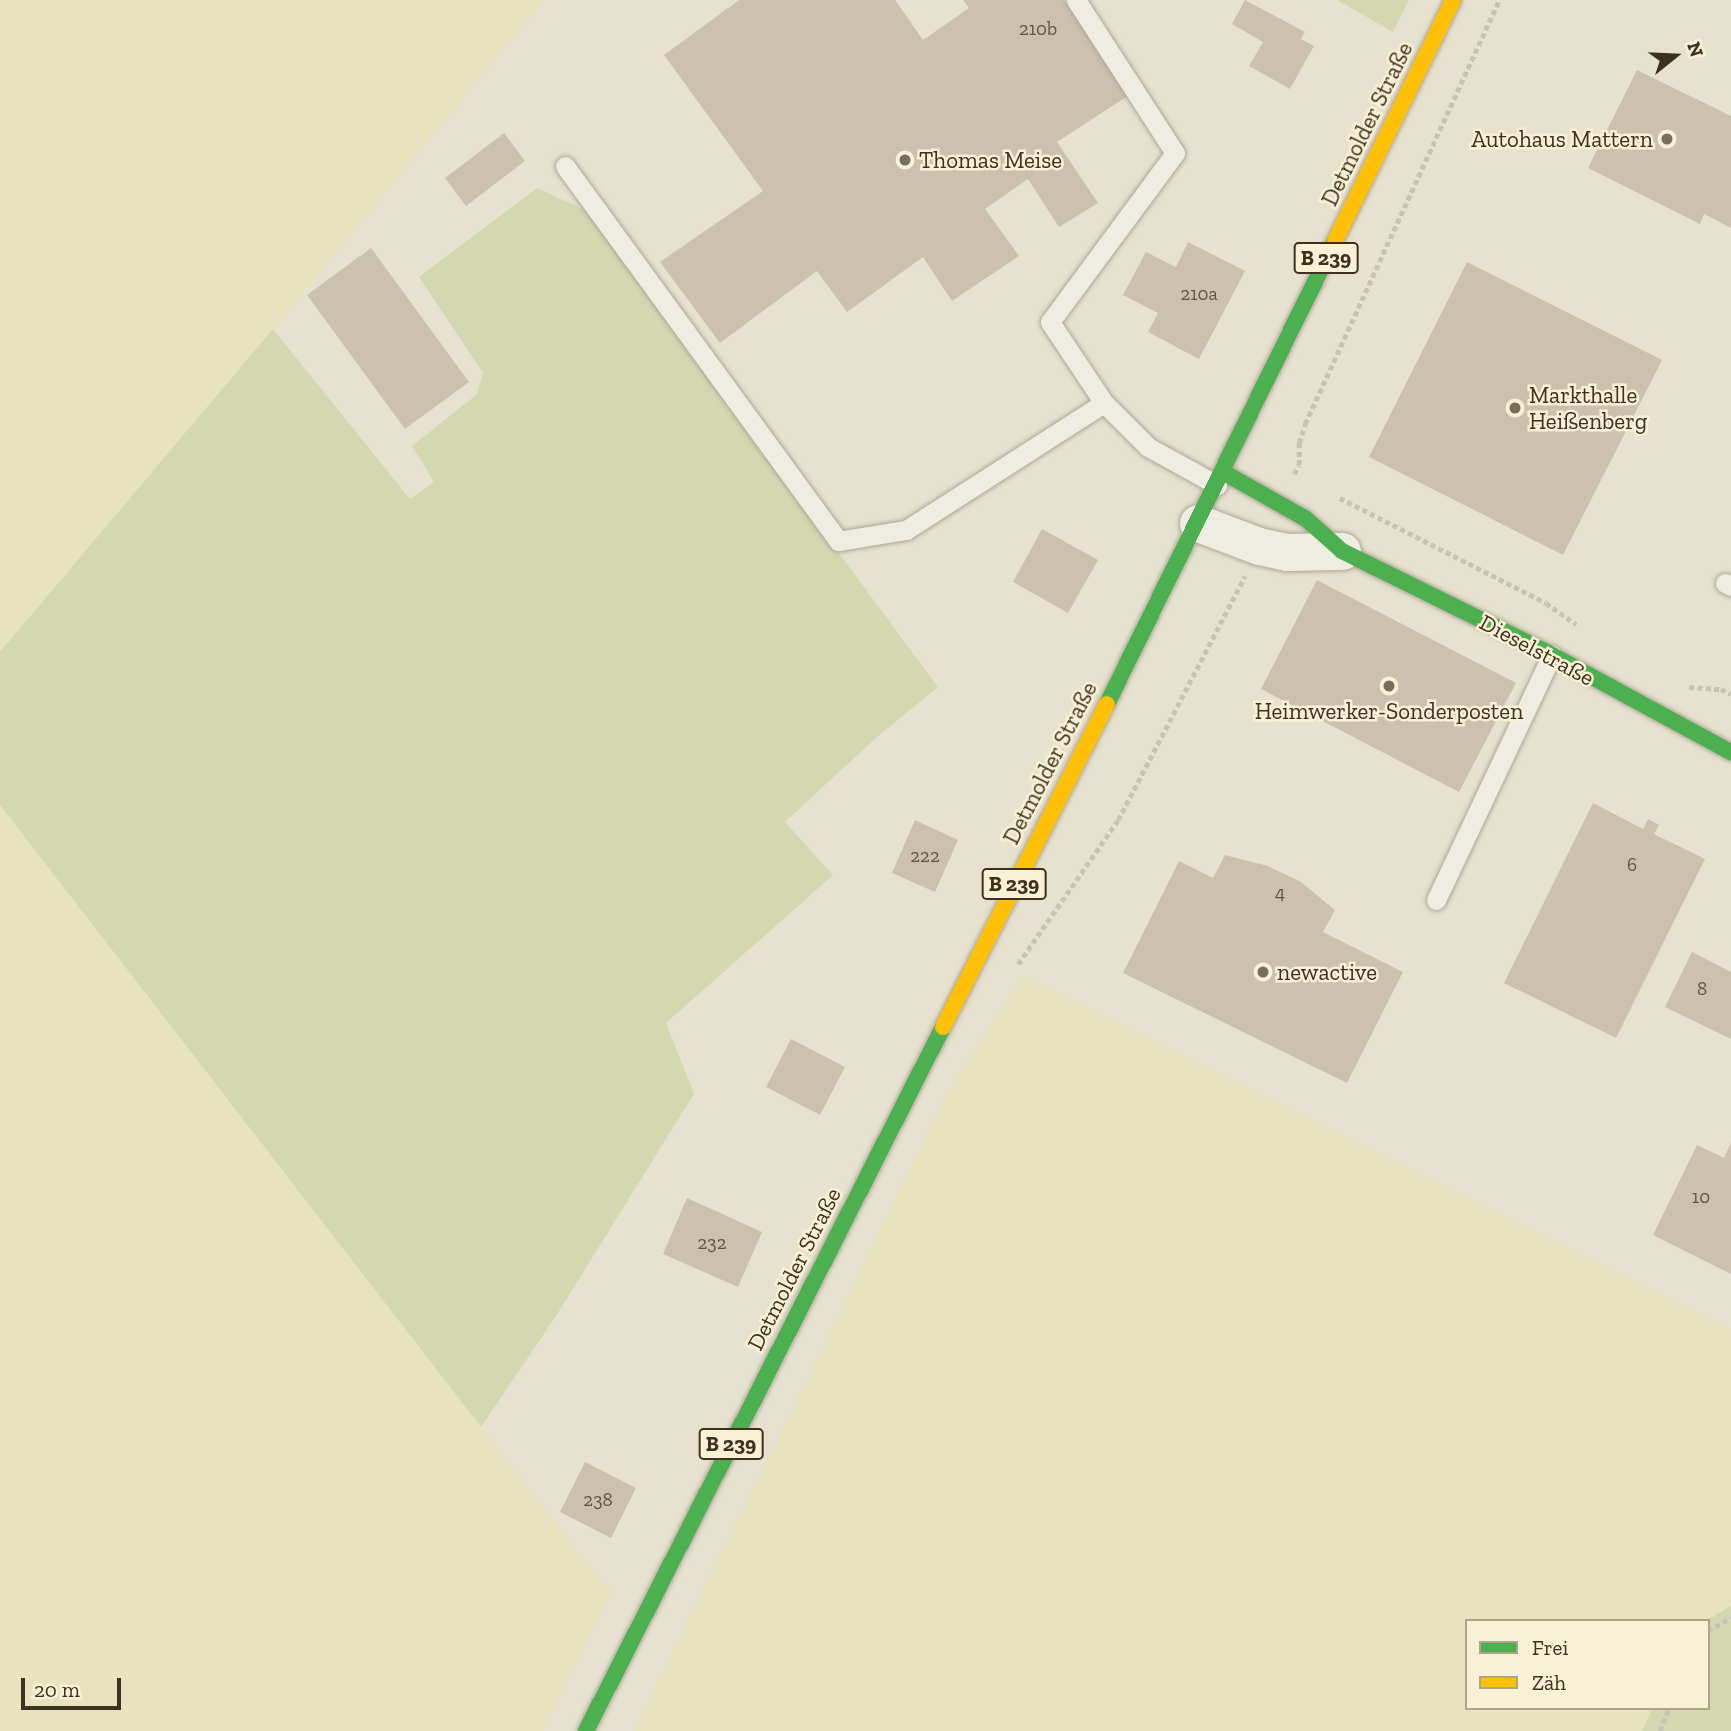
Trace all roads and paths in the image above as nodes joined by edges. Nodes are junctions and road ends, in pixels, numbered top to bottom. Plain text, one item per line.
1 (1076, 0) edge
2 (1453, 0) edge
3 (1499, 0) edge
4 (565, 166) dead end
5 (1104, 403) junction
6 (1299, 465) junction
7 (1303, 471) dead end
8 (1220, 478) junction
9 (1338, 497) dead end
10 (1279, 502) junction
11 (1198, 523) junction
12 (1259, 546) junction
13 (1342, 551) junction
14 (1581, 627) dead end
15 (1552, 655) junction
16 (1678, 685) dead end
17 (1731, 694) edge
18 (1731, 752) edge
19 (1436, 900) dead end
20 (1011, 974) dead end
21 (1731, 1617) edge
22 (1710, 1630) edge
23 (1668, 1710) edge
24 (586, 1731) edge
25 (1660, 1731) edge

1 - 5 lane
2 - 8 main road, Detmolder Straße / B 239
3 - 6 path
4 - 5 lane
5 - 8 lane
6 - 7 path
6 - 10 path
8 - 10 main road, Dieselstraße
8 - 11 main road, Detmolder Straße / B 239
9 - 14 path
10 - 13 main road, Dieselstraße
11 - 12 street, Dieselstraße
11 - 24 main road, Detmolder Straße / B 239
12 - 13 street, Dieselstraße
12 - 20 path
13 - 15 main road, Dieselstraße
15 - 18 main road, Dieselstraße
15 - 19 lane
16 - 17 path
21 - 22 path
23 - 25 path

